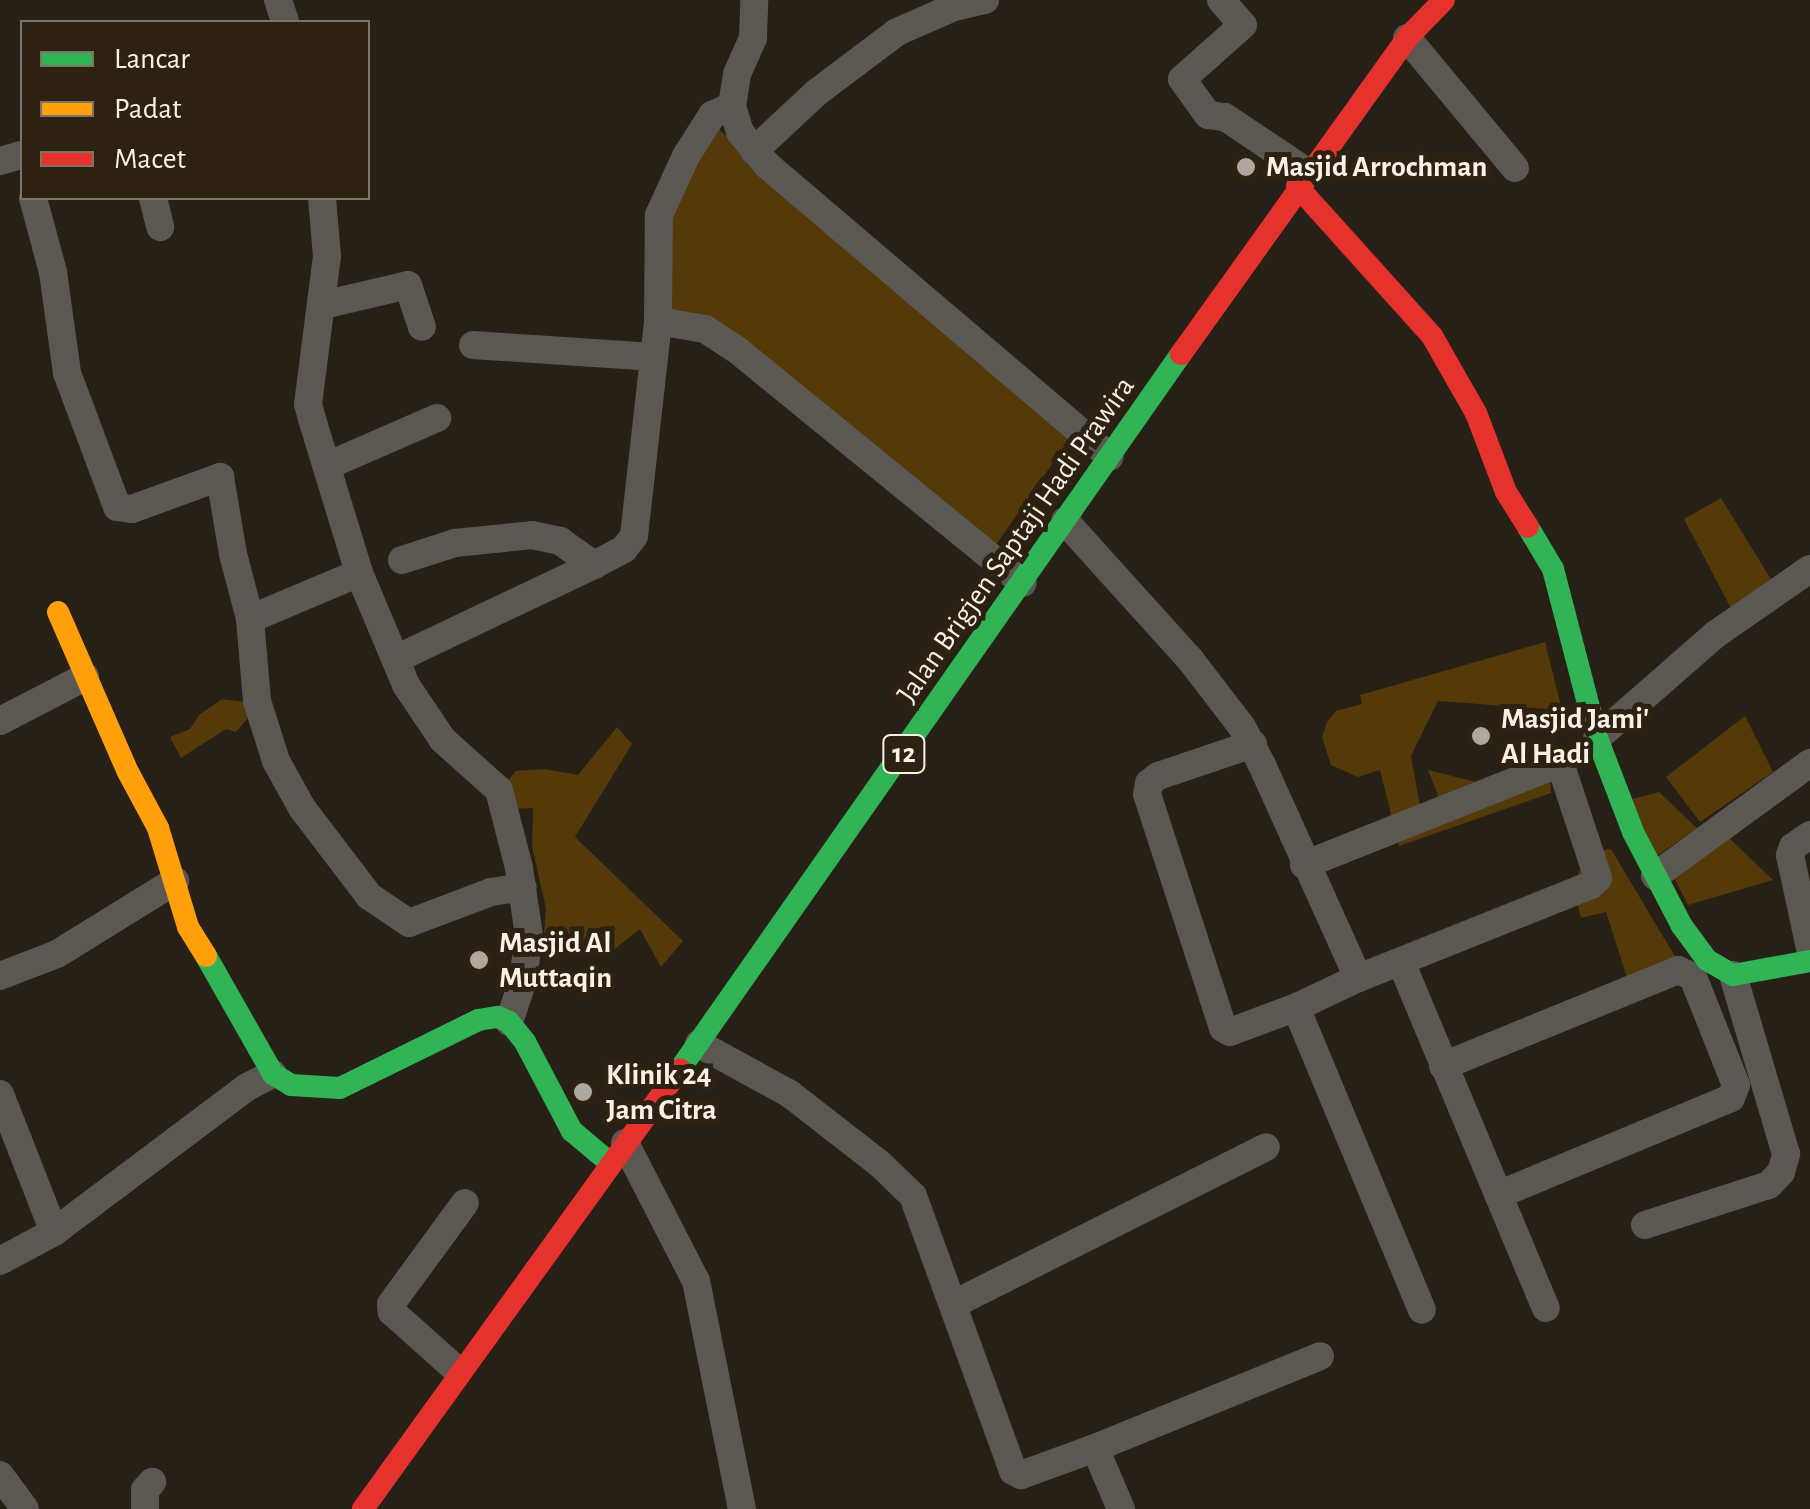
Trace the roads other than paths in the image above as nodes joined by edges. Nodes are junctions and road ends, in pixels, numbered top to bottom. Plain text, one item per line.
1 (754, 0) edge
2 (985, 0) edge
3 (1221, 0) edge
4 (1444, 0) edge
5 (1406, 38) junction
6 (732, 106) junction
7 (754, 151) junction
8 (1515, 168) dead end
9 (1302, 179) junction
10 (34, 200) edge
11 (153, 200) edge
12 (322, 200) edge
13 (160, 227) dead end
14 (323, 305) junction
15 (658, 322) junction
16 (422, 328) dead end
17 (473, 345) dead end
18 (654, 357) junction
19 (437, 418) dead end
20 (1110, 457) junction
21 (328, 465) junction
22 (1066, 521) junction
23 (402, 560) dead end
24 (594, 564) junction
25 (1810, 569) edge
26 (359, 573) junction
27 (1023, 583) junction
28 (58, 612) dead end
29 (250, 618) junction
30 (396, 659) junction
31 (84, 677) junction
32 (0, 721) edge
33 (1596, 738) junction
34 (1253, 744) junction
35 (1810, 763) edge
36 (1810, 836) edge
37 (1304, 866) junction
38 (1655, 876) junction
39 (175, 881) junction
40 (523, 887) junction
41 (1810, 948) edge
42 (1810, 961) edge
43 (1401, 962) junction
44 (1733, 974) junction
45 (0, 976) edge
46 (1358, 978) junction
47 (1297, 1007) junction
48 (509, 1022) junction
49 (699, 1044) junction
50 (1443, 1066) junction
51 (273, 1074) junction
52 (0, 1094) edge
53 (1266, 1147) dead end
54 (617, 1153) junction
55 (1498, 1195) junction
56 (466, 1203) dead end
57 (1645, 1225) dead end
58 (54, 1232) junction
59 (0, 1261) edge
60 (954, 1304) junction
61 (1546, 1308) dead end
62 (1422, 1310) dead end
63 (1320, 1356) dead end
64 (458, 1372) junction
65 (1095, 1448) junction
66 (0, 1474) edge
67 (24, 1509) edge
68 (363, 1509) edge
69 (742, 1509) edge
70 (1121, 1509) edge

1 - 6 street
2 - 7 street
3 - 9 street
4 - 5 street, Jalan Brigjen Saptaji Hadi Prawira / 12
5 - 8 street
5 - 9 street, Jalan Brigjen Saptaji Hadi Prawira / 12
6 - 7 street
6 - 15 street
7 - 20 street
9 - 20 street, Jalan Brigjen Saptaji Hadi Prawira / 12
9 - 33 street
10 - 29 street
11 - 13 street
12 - 14 street
14 - 16 street
14 - 21 street
15 - 18 street
15 - 27 street
17 - 18 street
18 - 24 street
19 - 21 street
20 - 22 street, Jalan Brigjen Saptaji Hadi Prawira / 12
21 - 26 street
22 - 27 street, Jalan Brigjen Saptaji Hadi Prawira / 12
22 - 34 street
23 - 24 street
24 - 30 street
25 - 33 street
26 - 29 street
26 - 30 street
27 - 49 street, Jalan Brigjen Saptaji Hadi Prawira / 12
28 - 31 street
29 - 40 street
30 - 40 street
31 - 32 street
31 - 39 street
33 - 38 street
34 - 37 street
34 - 47 street
35 - 38 street
36 - 41 street
37 - 43 street
37 - 46 street
38 - 44 street
39 - 45 street
39 - 51 street
40 - 48 street
42 - 44 street
43 - 46 street
43 - 50 street
44 - 57 street
46 - 47 street
47 - 62 street
48 - 51 street
48 - 54 street
49 - 54 street, Jalan Brigjen Saptaji Hadi Prawira / 12
49 - 60 street
50 - 55 street
50 - 55 street
51 - 58 street
52 - 58 street
53 - 60 street
54 - 64 street, Jalan Brigjen Saptaji Hadi Prawira / 12
54 - 69 street
55 - 61 street
56 - 64 street
58 - 59 street
60 - 65 street
63 - 65 street
64 - 68 street, Jalan Brigjen Saptaji Hadi Prawira / 12
65 - 70 street
66 - 67 street

